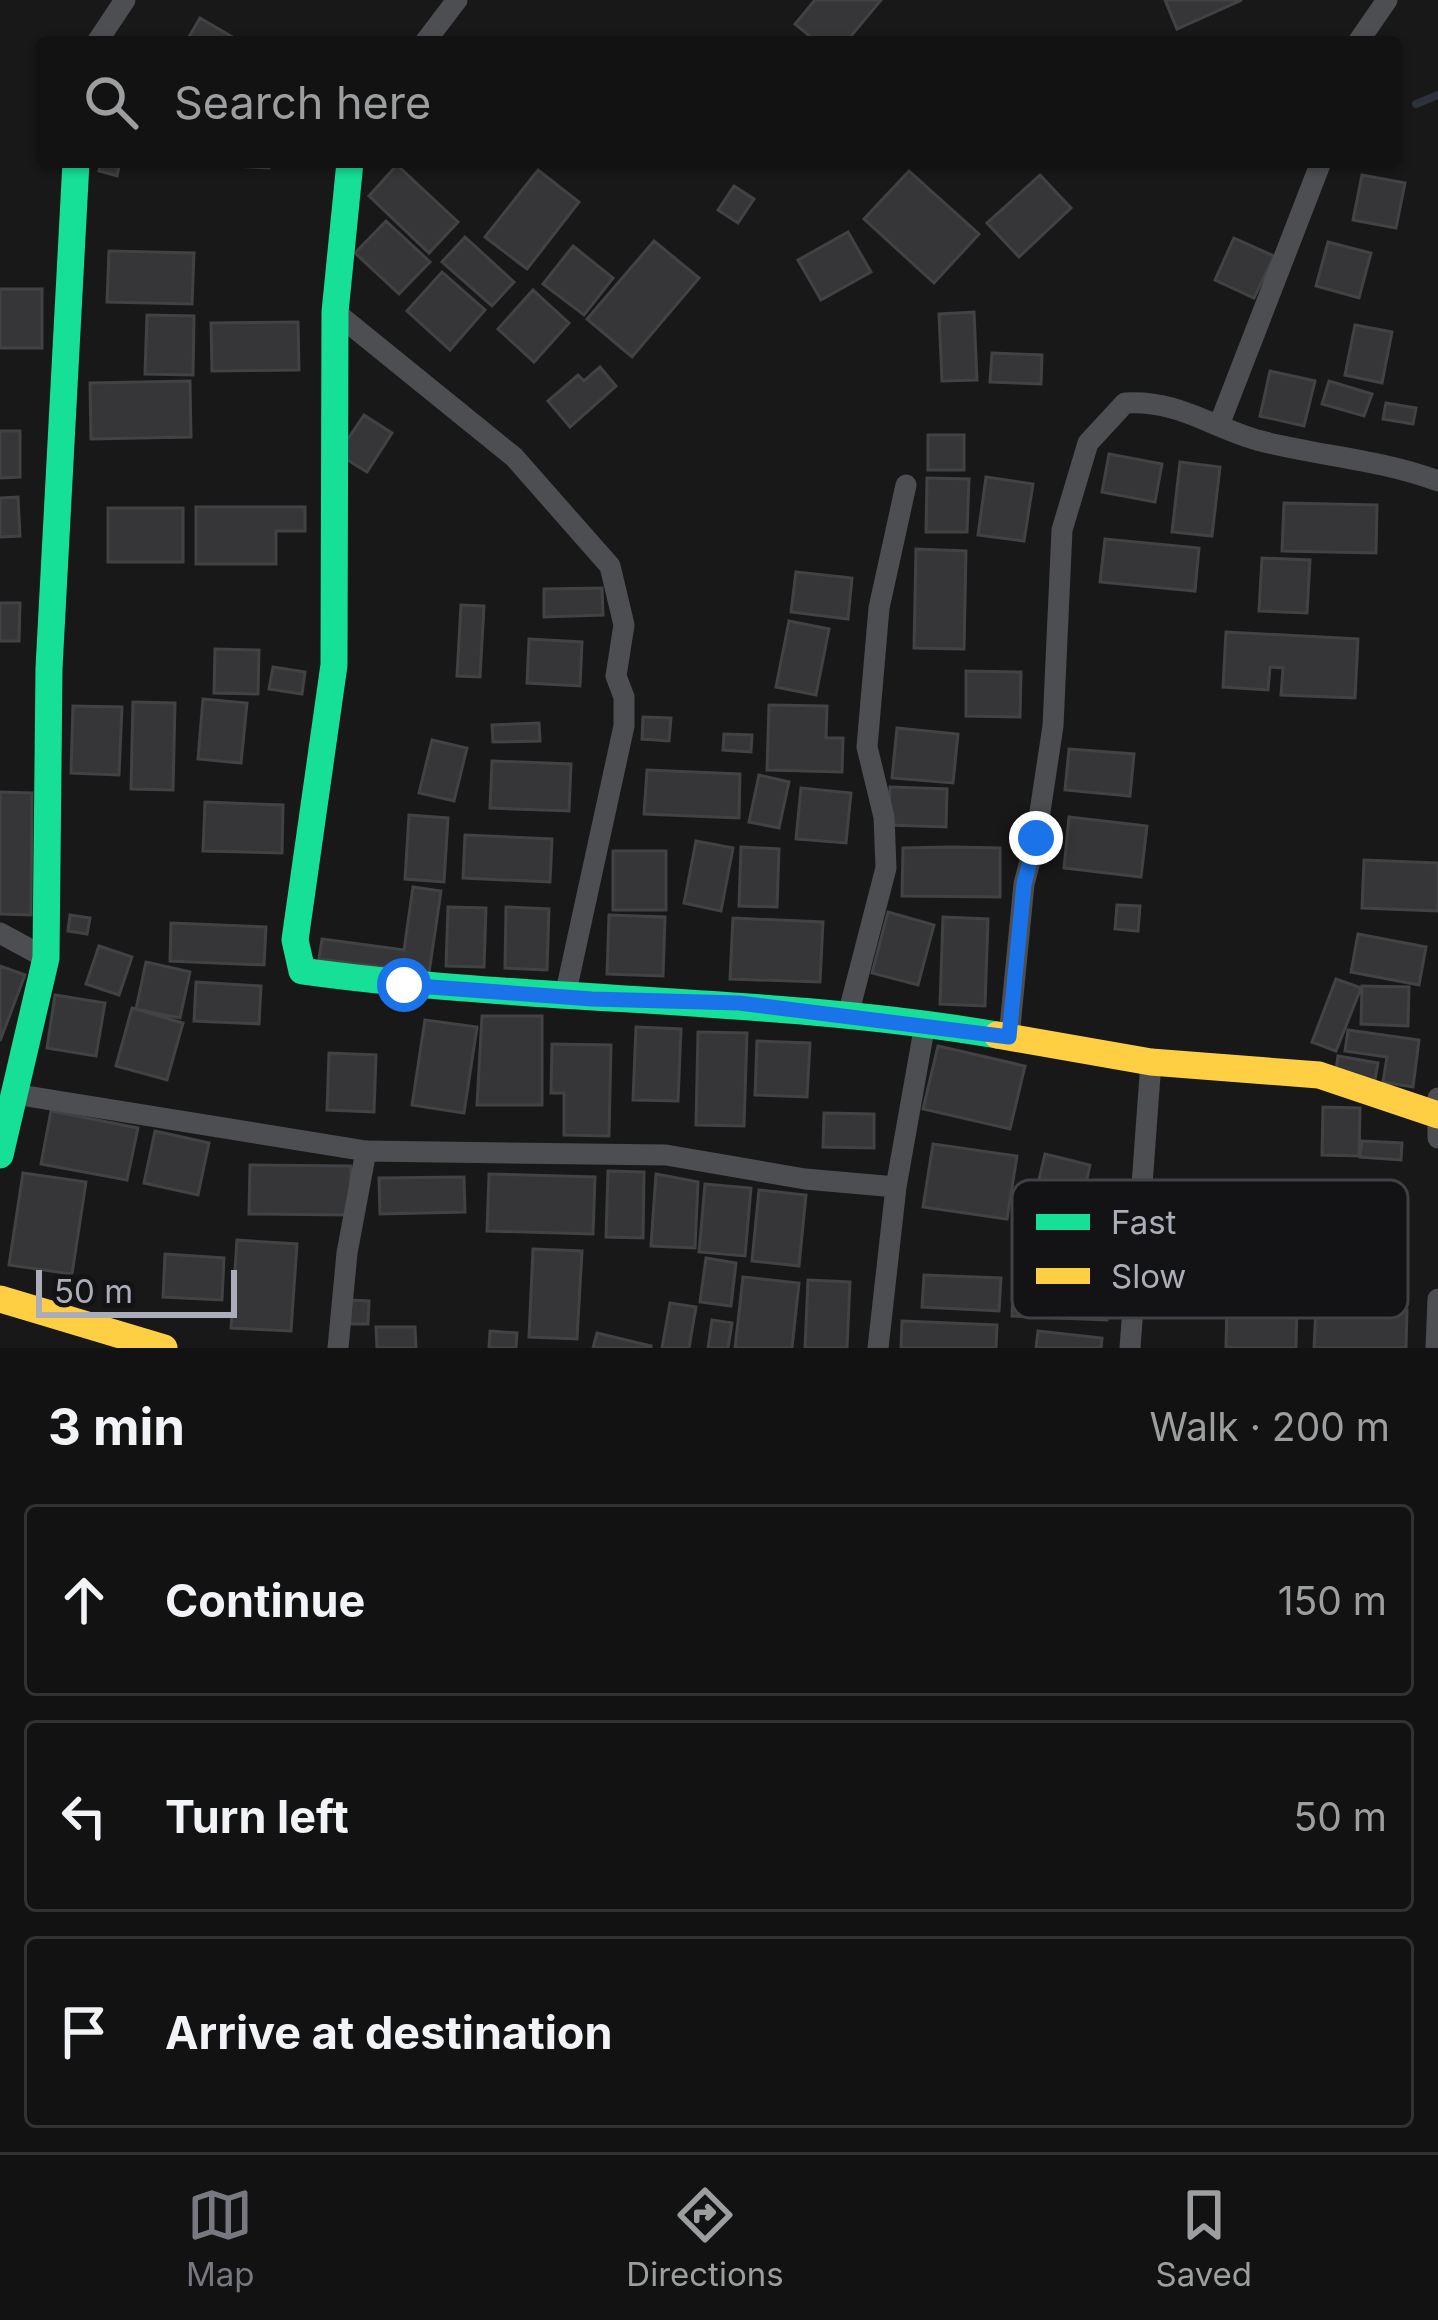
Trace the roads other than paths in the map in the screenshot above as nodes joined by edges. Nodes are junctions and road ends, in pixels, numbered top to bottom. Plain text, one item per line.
1 (125, 0) edge
2 (457, 0) edge
3 (1387, 0) edge
4 (102, 36) edge
5 (430, 36) edge
6 (1362, 36) edge
7 (76, 168) edge
8 (349, 168) edge
9 (1319, 168) edge
10 (335, 312) junction
11 (1219, 425) junction
12 (1438, 481) edge
13 (906, 485) dead end
14 (0, 933) edge
15 (46, 958) junction
16 (565, 997) junction
17 (848, 1015) junction
18 (925, 1024) junction
19 (1009, 1037) junction
20 (1151, 1062) junction
21 (14, 1094) junction
22 (1437, 1117) edge
23 (366, 1151) junction
24 (0, 1155) edge
25 (1142, 1180) edge
26 (896, 1187) junction
27 (0, 1299) edge
28 (1438, 1299) edge
29 (1132, 1318) edge
30 (164, 1348) edge
31 (338, 1348) edge
32 (878, 1348) edge
33 (1130, 1348) edge
34 (1436, 1348) edge

1 - 4 street
2 - 5 street
3 - 6 street
7 - 15 street
8 - 10 street
9 - 11 street
10 - 16 street
10 - 16 street
11 - 12 street
11 - 19 street
13 - 17 street
14 - 15 street
15 - 21 street
16 - 17 street
17 - 18 street
18 - 19 street
18 - 26 street
19 - 20 street
20 - 22 street
20 - 25 street
21 - 23 street
21 - 24 street
23 - 26 street
23 - 31 street
26 - 32 street
27 - 30 street
28 - 34 street
29 - 33 street

